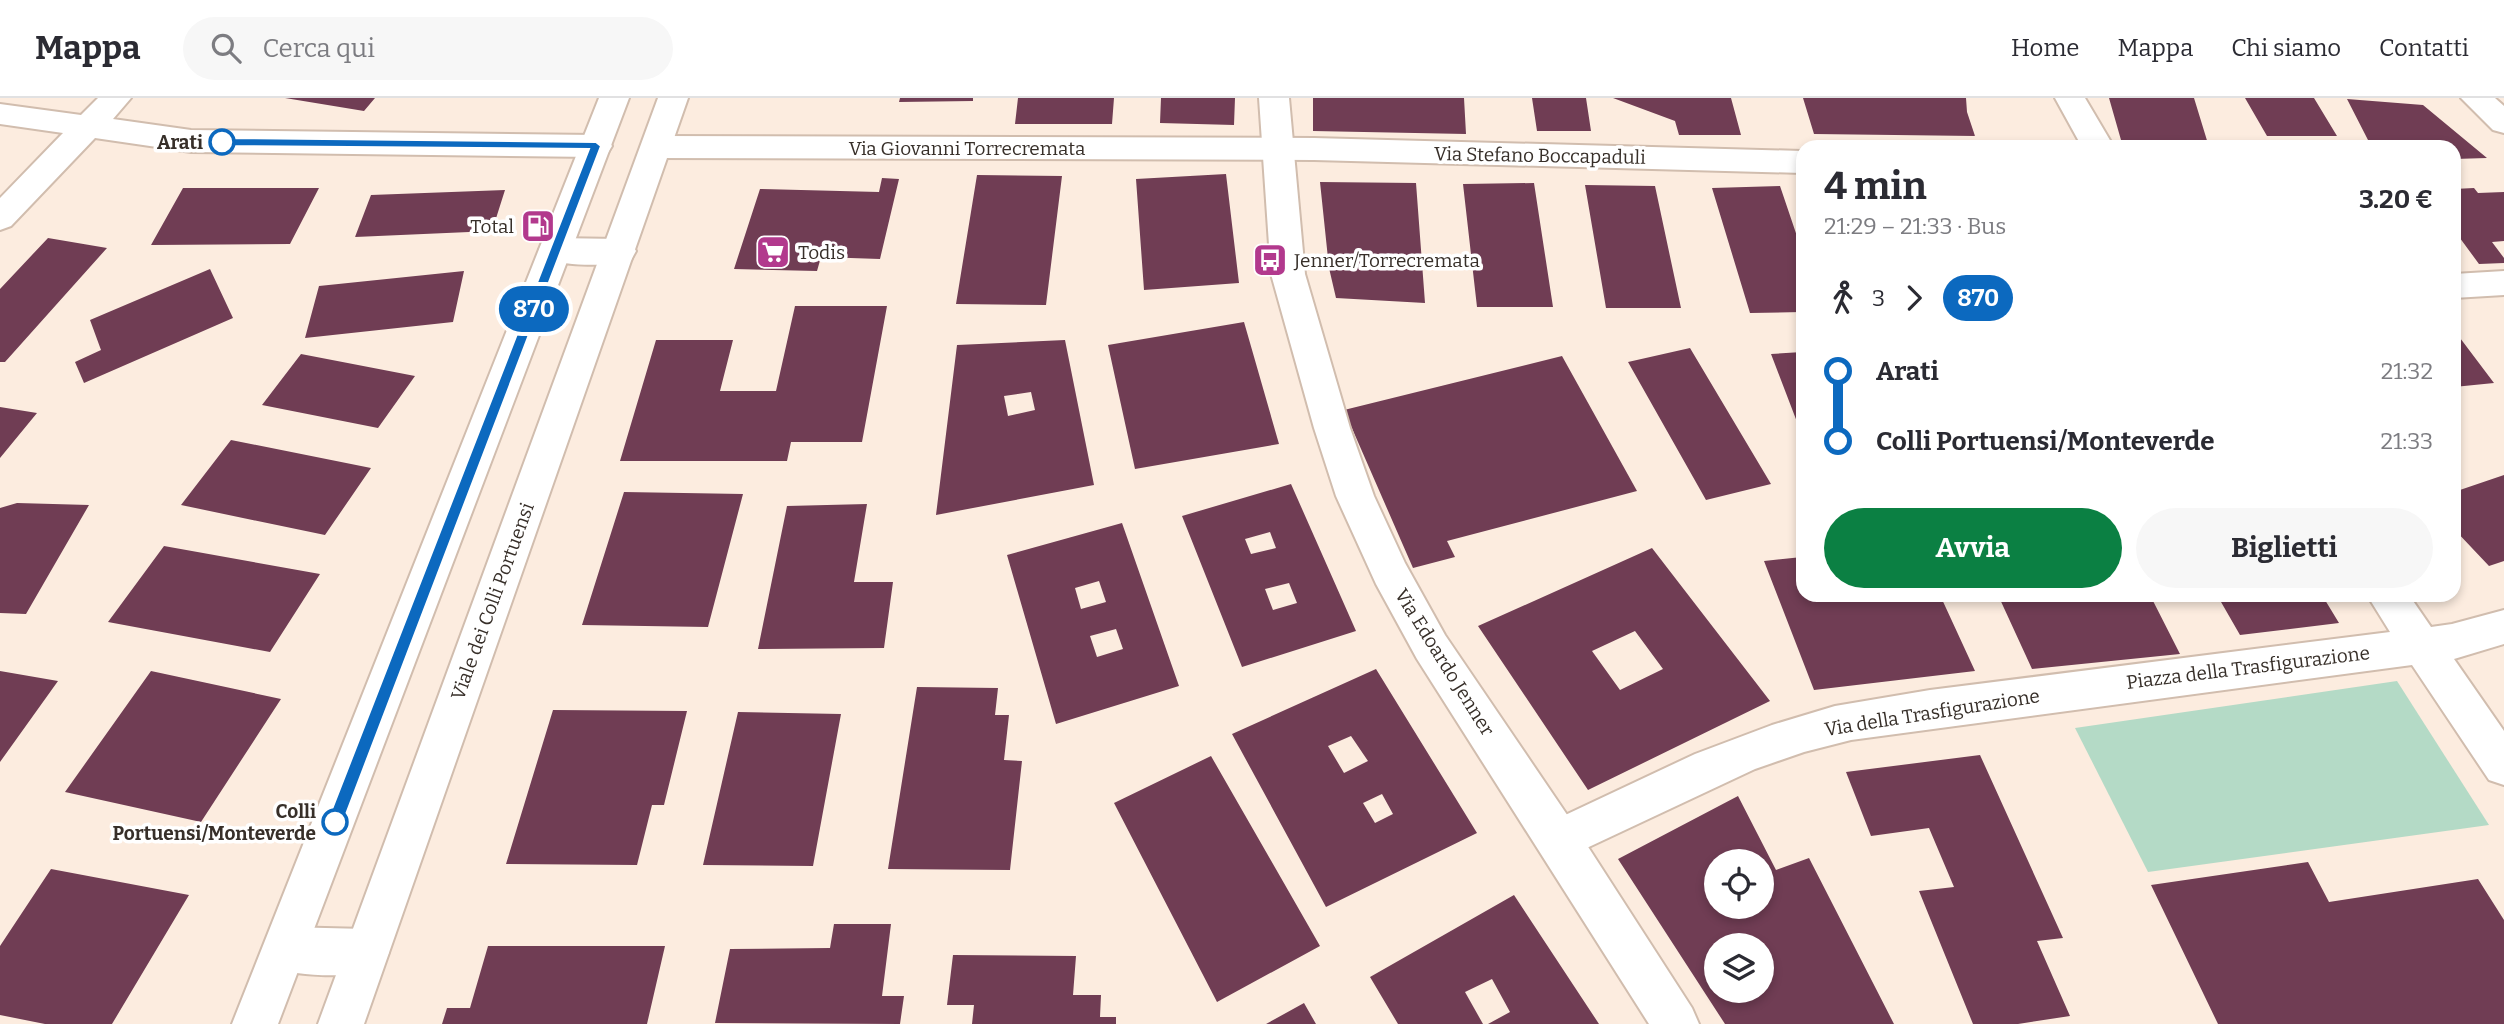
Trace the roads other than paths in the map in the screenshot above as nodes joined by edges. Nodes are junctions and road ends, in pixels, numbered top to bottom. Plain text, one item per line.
1 (116, 98) edge
2 (614, 98) edge
3 (673, 98) edge
4 (1273, 98) edge
5 (2070, 98) edge
6 (2476, 98) edge
7 (0, 114) edge
8 (2504, 122) edge
9 (88, 127) junction
10 (2094, 140) edge
11 (596, 146) junction
12 (657, 147) junction
13 (1277, 150) junction
14 (1796, 162) edge
15 (0, 218) edge
16 (556, 250) junction
17 (619, 250) junction
18 (2504, 282) edge
19 (2461, 285) edge
20 (2392, 602) edge
21 (2504, 627) edge
22 (2421, 646) junction
23 (2076, 690) joint
24 (2504, 766) edge
25 (1559, 840) junction
26 (285, 950) junction
27 (366, 952) junction
28 (255, 1024) edge
29 (341, 1024) edge
30 (1676, 1024) edge

1 - 9 street
2 - 11 street
3 - 12 street, Viale dei Colli Portuensi
4 - 13 street, Via Edoardo Jenner
5 - 10 street
6 - 8 street
7 - 9 street
9 - 11 street
9 - 15 street
11 - 16 street
12 - 13 street, Via Giovanni Torrecremata
12 - 17 street, Viale dei Colli Portuensi
13 - 14 street, Via Stefano Boccapaduli
13 - 25 street, Via Edoardo Jenner
16 - 17 street
16 - 26 street
17 - 27 street, Viale dei Colli Portuensi
18 - 19 street
20 - 22 street
21 - 22 street, Piazza della Trasfigurazione
22 - 23 street, Piazza della Trasfigurazione
22 - 24 street
23 - 25 street, Via della Trasfigurazione
25 - 30 street, Via Edoardo Jenner
26 - 27 street
26 - 28 street
27 - 29 street, Viale dei Colli Portuensi

